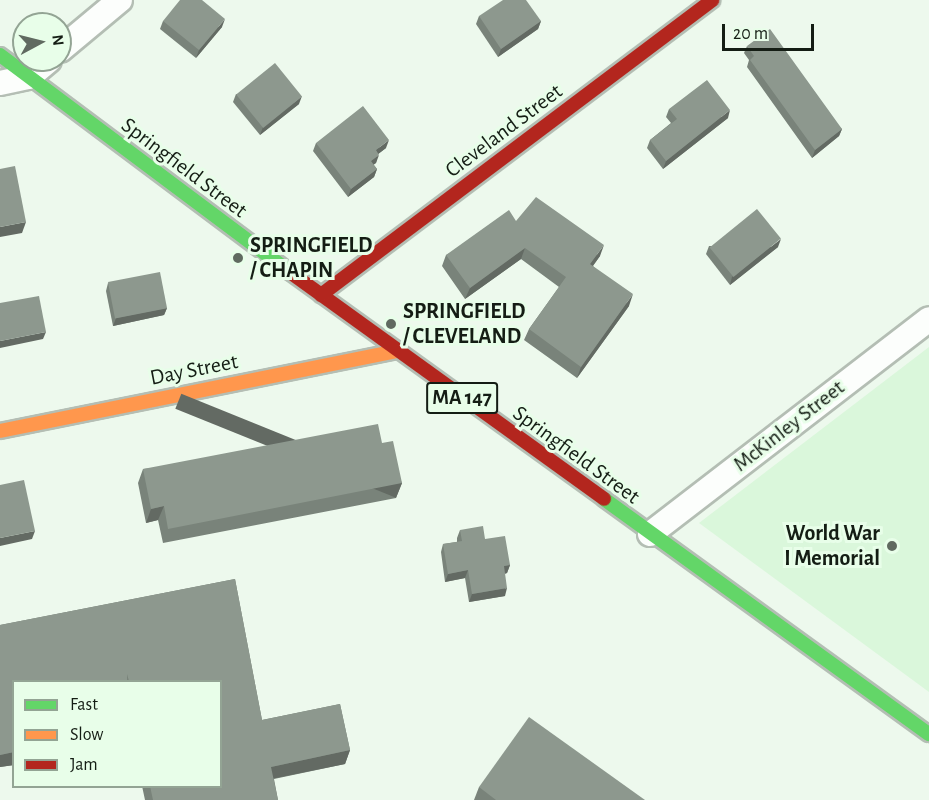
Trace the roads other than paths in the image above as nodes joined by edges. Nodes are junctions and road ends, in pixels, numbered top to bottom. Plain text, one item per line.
1 (120, 0) edge
2 (712, 0) edge
3 (72, 40) edge
4 (0, 55) edge
5 (35, 72) edge
6 (29, 77) junction
7 (0, 83) edge
8 (321, 295) junction
9 (929, 319) edge
10 (397, 351) junction
11 (0, 431) edge
12 (650, 534) junction
13 (929, 734) edge

1 - 3 street
2 - 8 main road, Cleveland Street
4 - 6 main road, Springfield Street / MA 147
5 - 6 street
6 - 7 street
6 - 8 main road, Springfield Street / MA 147
8 - 10 main road, Springfield Street / MA 147
9 - 12 street, McKinley Street
10 - 11 main road, Day Street
10 - 12 main road, Springfield Street / MA 147
12 - 13 main road, Springfield Street / MA 147

